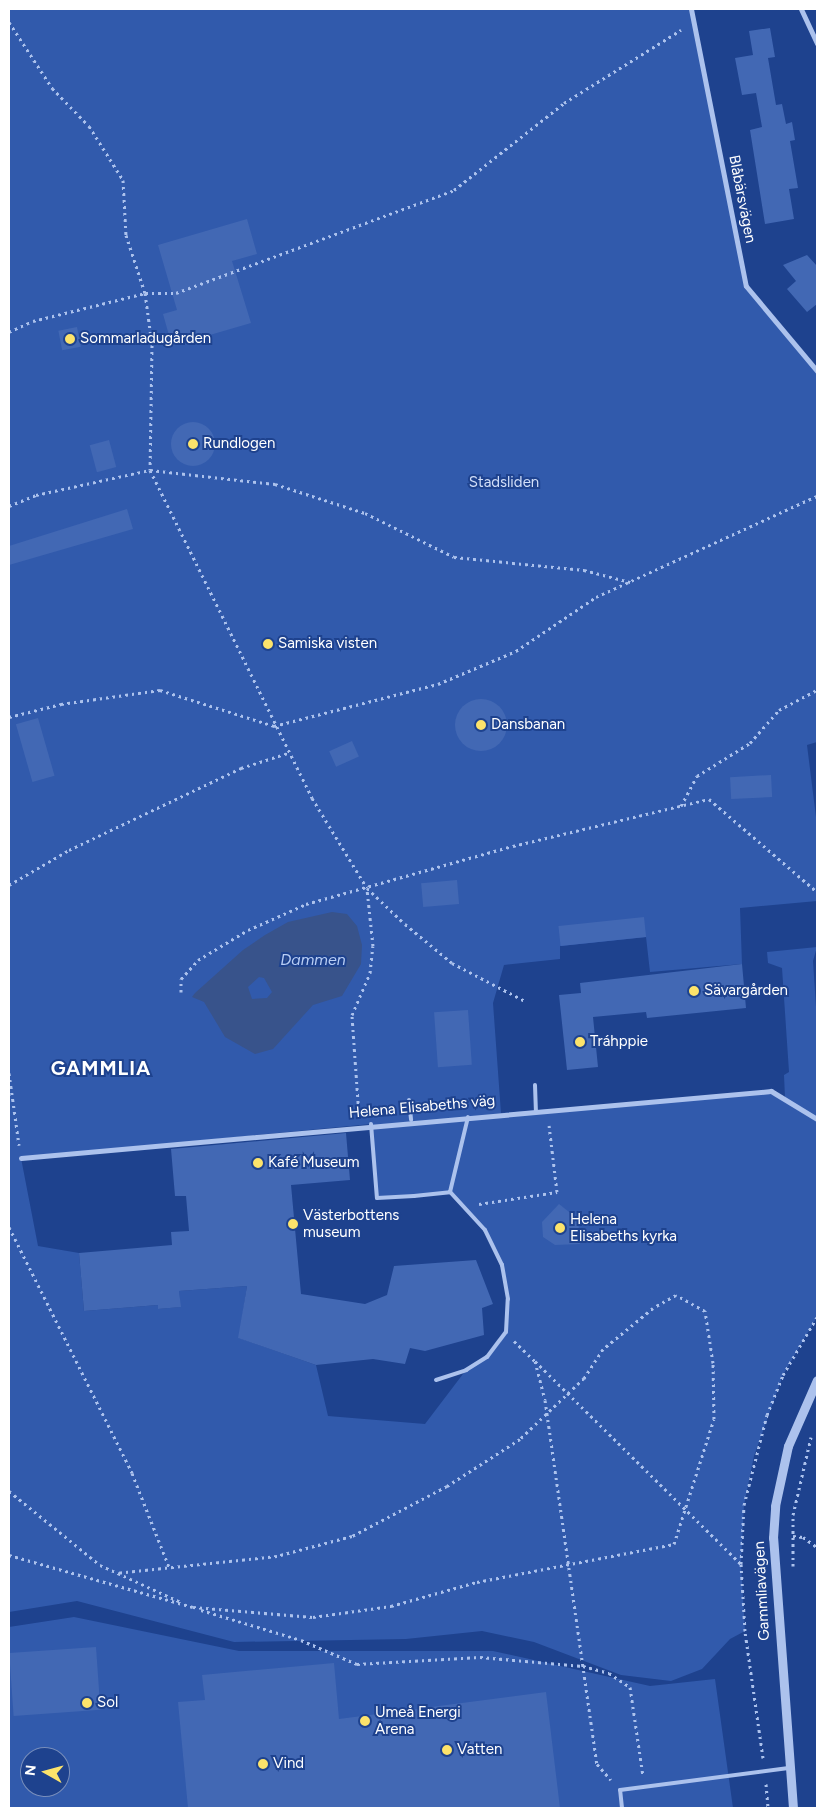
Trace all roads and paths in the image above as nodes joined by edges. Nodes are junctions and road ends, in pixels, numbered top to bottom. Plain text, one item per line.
1 (691, 9) edge
2 (801, 9) edge
3 (9, 22) edge
4 (694, 22) junction
5 (817, 44) edge
6 (145, 293) junction
7 (9, 332) edge
8 (817, 371) edge
9 (150, 470) junction
10 (817, 496) edge
11 (9, 506) edge
12 (631, 582) junction
13 (817, 690) edge
14 (9, 717) edge
15 (274, 726) junction
16 (288, 754) junction
17 (681, 806) junction
18 (9, 885) edge
19 (367, 888) junction
20 (817, 892) edge
21 (181, 992) dead end
22 (525, 1001) dead end
23 (9, 1073) edge
24 (534, 1085) dead end
25 (409, 1100) dead end
26 (536, 1110) junction
27 (547, 1110) junction
28 (468, 1116) junction
29 (817, 1119) edge
30 (411, 1120) junction
31 (371, 1124) junction
32 (360, 1125) junction
33 (21, 1158) joint
34 (450, 1192) junction
35 (464, 1207) junction
36 (9, 1227) edge
37 (506, 1332) junction
38 (535, 1361) junction
39 (436, 1380) dead end
40 (817, 1380) edge
41 (568, 1394) junction
42 (547, 1414) junction
43 (814, 1431) dead end
44 (9, 1491) edge
45 (685, 1508) junction
46 (793, 1536) junction
47 (817, 1547) edge
48 (9, 1555) edge
49 (741, 1564) dead end
50 (569, 1565) junction
51 (169, 1567) junction
52 (116, 1572) junction
53 (793, 1574) dead end
54 (193, 1607) junction
55 (584, 1666) junction
56 (789, 1768) junction
57 (644, 1787) junction
58 (620, 1790) junction
59 (622, 1808) edge
60 (793, 1808) edge

1 - 4 street, Blåbärsvägen
2 - 5 street
3 - 6 path
4 - 6 path
4 - 8 street, Blåbärsvägen
6 - 7 path
6 - 9 path
9 - 11 path
9 - 12 path
9 - 15 path
10 - 12 path
12 - 15 path
13 - 17 path
14 - 15 path
15 - 16 path
16 - 18 path
16 - 19 path
17 - 19 path
17 - 20 path
19 - 21 path
19 - 22 path
19 - 32 path
23 - 33 path
24 - 26 lane
25 - 30 lane
26 - 27 street, Helena Elisabeths väg
26 - 28 street, Helena Elisabeths väg
27 - 29 street, Helena Elisabeths väg
27 - 35 path
28 - 30 street, Helena Elisabeths väg
28 - 34 lane
30 - 31 street, Helena Elisabeths väg
31 - 32 street, Helena Elisabeths väg
31 - 34 lane
32 - 33 street, Helena Elisabeths väg
34 - 35 lane
35 - 37 lane
36 - 51 path
37 - 38 path
37 - 39 lane
38 - 41 path
38 - 42 path
40 - 56 street, Gammliavägen
41 - 42 path
41 - 45 path
41 - 45 path
42 - 50 path
42 - 51 path
43 - 46 path
44 - 52 path
45 - 49 path
45 - 50 path
46 - 47 path
46 - 53 path
48 - 54 path
50 - 54 path
50 - 55 path
51 - 52 path
52 - 54 path
54 - 55 path
55 - 57 path
55 - 58 path
56 - 57 lane
56 - 60 street, Gammliavägen
57 - 58 lane
58 - 59 lane

